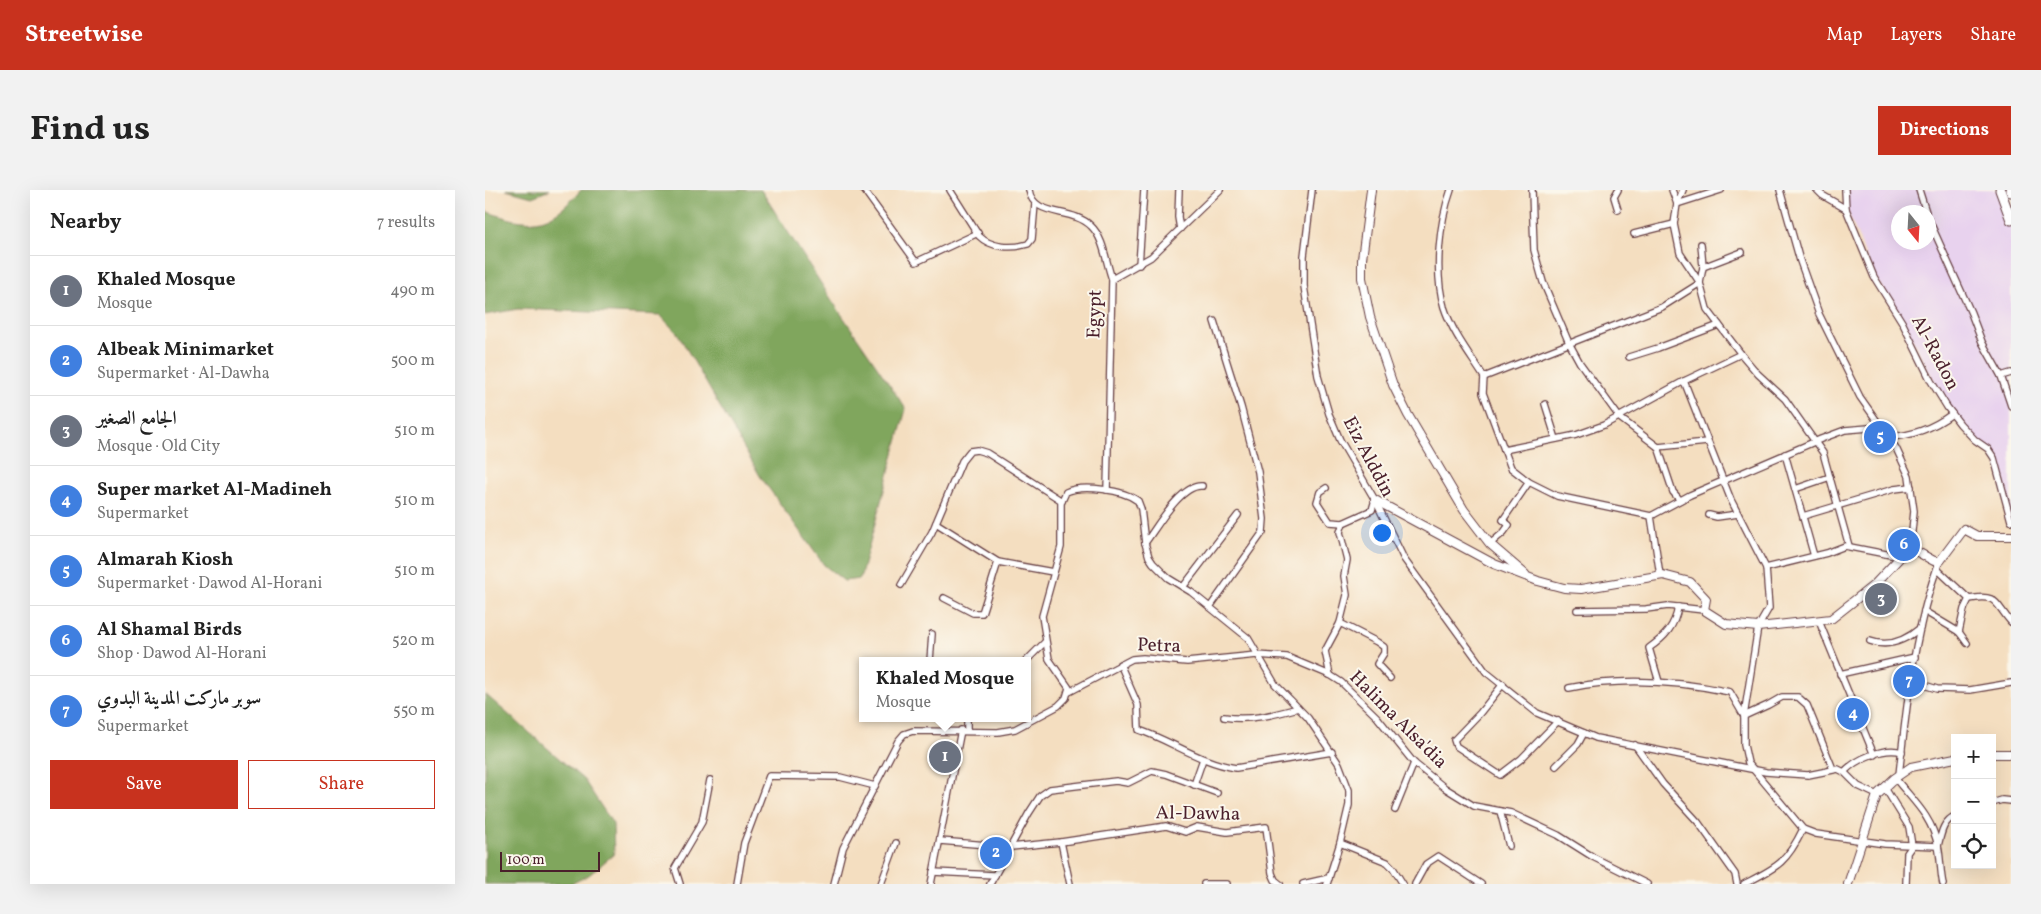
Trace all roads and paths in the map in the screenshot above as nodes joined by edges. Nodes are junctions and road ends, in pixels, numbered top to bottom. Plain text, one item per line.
1 (864, 190) edge
2 (950, 190) edge
3 (1029, 190) edge
4 (1144, 190) edge
5 (1179, 190) edge
6 (1220, 190) edge
7 (1312, 190) edge
8 (1371, 190) edge
9 (1451, 190) edge
10 (1532, 190) edge
11 (1618, 190) edge
12 (1672, 190) edge
13 (1683, 190) edge
14 (1721, 190) edge
15 (1780, 190) edge
16 (1817, 190) edge
17 (1845, 190) edge
18 (1919, 190) edge
19 (2000, 190) edge
20 (1035, 204) junction
21 (1677, 204) junction
22 (1924, 205) edge
23 (1846, 209) junction
24 (1617, 210) dead end
25 (2011, 220) edge
26 (1674, 224) junction
27 (1180, 229) junction
28 (978, 233) junction
29 (1634, 234) dead end
30 (1936, 236) edge
31 (1701, 244) dead end
32 (1742, 252) dead end
33 (1139, 265) junction
34 (1703, 267) junction
35 (1112, 279) junction
36 (1700, 283) junction
37 (1213, 321) dead end
38 (1719, 325) junction
39 (1569, 343) junction
40 (1741, 354) junction
41 (1629, 357) dead end
42 (2011, 373) edge
43 (2001, 376) junction
44 (1484, 377) junction
45 (1684, 381) junction
46 (1545, 404) dead end
47 (2011, 406) edge
48 (1953, 414) junction
49 (1619, 417) junction
50 (1881, 427) junction
51 (1889, 437) junction
52 (1556, 439) junction
53 (1707, 442) junction
54 (1815, 442) junction
55 (1658, 447) junction
56 (1504, 450) junction
57 (1785, 454) junction
58 (1830, 477) junction
59 (1723, 480) junction
60 (1529, 482) junction
61 (1202, 486) dead end
62 (1911, 487) junction
63 (1326, 488) dead end
64 (1795, 489) junction
65 (1107, 490) junction
66 (1375, 500) junction
67 (1680, 500) junction
68 (1061, 501) junction
69 (1838, 506) junction
70 (1738, 514) junction
71 (1238, 515) dead end
72 (1651, 516) junction
73 (1709, 516) dead end
74 (1803, 516) junction
75 (2011, 521) edge
76 (936, 523) junction
77 (1343, 523) junction
78 (2011, 536) edge
79 (1145, 543) junction
80 (1490, 544) junction
81 (1849, 546) junction
82 (1910, 550) junction
83 (1814, 556) junction
84 (1901, 557) junction
85 (1940, 560) junction
86 (998, 562) junction
87 (1766, 568) junction
88 (1937, 570) junction
89 (1053, 572) junction
90 (1660, 575) junction
91 (1529, 577) junction
92 (901, 585) dead end
93 (1183, 587) junction
94 (945, 598) dead end
95 (1969, 599) junction
96 (1210, 607) junction
97 (1678, 607) junction
98 (1577, 610) dead end
99 (1704, 610) junction
100 (1924, 611) junction
101 (1819, 621) junction
102 (2011, 622) edge
103 (1340, 623) junction
104 (1758, 628) junction
105 (1921, 628) junction
106 (1959, 632) junction
107 (932, 634) dead end
108 (1870, 641) dead end
109 (1045, 642) junction
110 (1967, 643) dead end
111 (1257, 656) junction
112 (930, 657) edge
113 (1030, 657) edge
114 (1915, 657) junction
115 (1120, 664) junction
116 (1840, 674) junction
117 (1330, 675) junction
118 (1390, 678) dead end
119 (1659, 682) junction
120 (2011, 683) edge
121 (1503, 684) junction
122 (1910, 685) junction
123 (1569, 688) dead end
124 (1069, 692) junction
125 (1298, 708) junction
126 (1744, 716) junction
127 (1224, 717) dead end
128 (1031, 720) edge
129 (1558, 721) junction
130 (966, 722) edge
131 (1028, 722) edge
132 (964, 730) junction
133 (1584, 733) junction
134 (1635, 746) junction
135 (1332, 752) junction
136 (1902, 752) junction
137 (1996, 754) edge
138 (2011, 754) edge
139 (1874, 755) junction
140 (1203, 759) junction
141 (1951, 759) edge
142 (1414, 762) junction
143 (1555, 766) dead end
144 (1751, 768) junction
145 (1833, 769) junction
146 (1844, 772) junction
147 (1897, 776) junction
148 (710, 780) dead end
149 (1194, 785) junction
150 (875, 786) junction
151 (1885, 788) junction
152 (1217, 794) dead end
153 (1877, 795) junction
154 (2011, 801) edge
155 (1996, 802) edge
156 (1395, 810) dead end
157 (1500, 811) junction
158 (1951, 818) edge
159 (1803, 829) junction
160 (1861, 840) junction
161 (940, 841) junction
162 (1061, 842) junction
163 (896, 843) dead end
164 (1340, 843) junction
165 (1509, 846) dead end
166 (1912, 846) junction
167 (1938, 846) junction
168 (1011, 848) junction
169 (933, 872) junction
170 (995, 874) junction
171 (1328, 881) edge
172 (680, 884) edge
173 (737, 884) edge
174 (834, 884) edge
175 (881, 884) edge
176 (931, 884) edge
177 (990, 884) edge
178 (1070, 884) edge
179 (1204, 884) edge
180 (1227, 884) edge
181 (1279, 884) edge
182 (1303, 884) edge
183 (1403, 884) edge
184 (1415, 884) edge
185 (1481, 884) edge
186 (1647, 884) edge
187 (1737, 884) edge
188 (1744, 884) edge
189 (1848, 884) edge
190 (1906, 884) edge
191 (1943, 884) edge

1 - 28 street
2 - 28 street
3 - 20 street
4 - 33 street
5 - 27 street
6 - 27 street, Egypt
7 - 66 street, Eiz Alddin
8 - 80 street
9 - 44 street
10 - 39 street
11 - 24 street
12 - 21 street
13 - 21 street
14 - 21 street
15 - 50 street
16 - 23 street
17 - 23 street, Al-Radon
18 - 22 street
19 - 25 main road
20 - 28 street
20 - 35 street
21 - 26 street
23 - 48 street, Al-Radon
26 - 29 street
26 - 36 street
27 - 33 street, Egypt
30 - 43 street
31 - 34 street
32 - 34 street
33 - 35 street, Egypt
34 - 36 street
35 - 65 street, Egypt
36 - 38 street
36 - 39 street
37 - 96 street
38 - 40 street
38 - 41 street
39 - 44 street
39 - 49 street
40 - 45 street
40 - 54 street
42 - 43 street
43 - 47 street
44 - 56 street
45 - 49 street
45 - 53 street
46 - 52 street
48 - 51 street
48 - 75 street, Al-Radon
49 - 52 street
49 - 55 street
50 - 51 street
50 - 54 street
51 - 62 street
52 - 56 street
53 - 55 street
53 - 59 street
54 - 57 street
54 - 58 street
55 - 67 street
56 - 60 street
57 - 59 street
57 - 64 street
58 - 64 street
58 - 69 street
59 - 67 street
59 - 70 street
60 - 72 street
60 - 80 street
61 - 79 street
62 - 69 street
62 - 82 street
63 - 77 street
64 - 74 street
65 - 68 street
65 - 79 street
66 - 77 street
66 - 91 street
66 - 121 street, Eiz Alddin
67 - 72 street
68 - 76 street
68 - 89 street
69 - 74 street
69 - 81 street
70 - 73 street
70 - 87 street
71 - 93 street
72 - 90 street
74 - 83 street
76 - 86 street
76 - 92 street
77 - 103 street
78 - 85 street
79 - 93 street
80 - 91 street
81 - 83 street
81 - 84 street
82 - 84 street
82 - 85 street
83 - 87 street
84 - 101 street
85 - 88 street
86 - 89 street
86 - 94 street
87 - 104 street
88 - 95 street
88 - 100 street
89 - 109 street
90 - 91 street
90 - 99 street
93 - 96 street
95 - 102 street
95 - 106 street
96 - 111 street
97 - 98 street
97 - 99 street
97 - 119 street
99 - 104 street
100 - 105 street
100 - 106 street
101 - 104 street
101 - 116 street
103 - 117 street
103 - 118 street
104 - 126 street
105 - 108 street
105 - 114 street
106 - 110 street
107 - 112 street
109 - 113 street
109 - 124 street
111 - 115 street, Petra
111 - 117 street, Halima Alsa'dia
111 - 125 street
114 - 116 street
114 - 122 street
115 - 124 street, Petra
115 - 140 street
116 - 139 street
117 - 142 street, Halima Alsa'dia
119 - 123 street
119 - 126 street
120 - 122 street
121 - 129 street, Eiz Alddin
121 - 129 street
122 - 136 street
124 - 128 street, Petra
125 - 127 street
125 - 135 street
126 - 144 street
126 - 145 street
129 - 133 street, Eiz Alddin
130 - 132 street
131 - 132 street, Petra
132 - 150 street, Petra
132 - 161 street
133 - 134 street, Eiz Alddin
133 - 143 street
134 - 144 street, Eiz Alddin
134 - 187 street
135 - 140 street
135 - 164 street
136 - 139 street
136 - 147 street
137 - 138 street
139 - 146 street
140 - 149 street
141 - 147 street
142 - 156 street
142 - 157 street, Halima Alsa'dia
144 - 145 street, Eiz Alddin
144 - 159 street
145 - 146 street
146 - 153 street
147 - 151 street
147 - 167 street
148 - 172 street
149 - 152 street
149 - 168 street
150 - 173 street
150 - 174 street
151 - 153 street
151 - 166 street
153 - 160 street
154 - 155 street
157 - 165 street
157 - 186 street, Halima Alsa'dia
158 - 167 street
159 - 160 street
159 - 188 street
160 - 166 street
160 - 189 street
161 - 168 street, Al-Dawha
161 - 169 street
162 - 168 street, Al-Dawha
162 - 178 street
162 - 181 street, Al-Dawha
163 - 175 street
164 - 171 street
164 - 183 street
166 - 167 street
166 - 190 street
167 - 191 street
168 - 170 street
169 - 170 street
169 - 176 street
170 - 177 street
171 - 182 street
179 - 180 street
184 - 185 street

